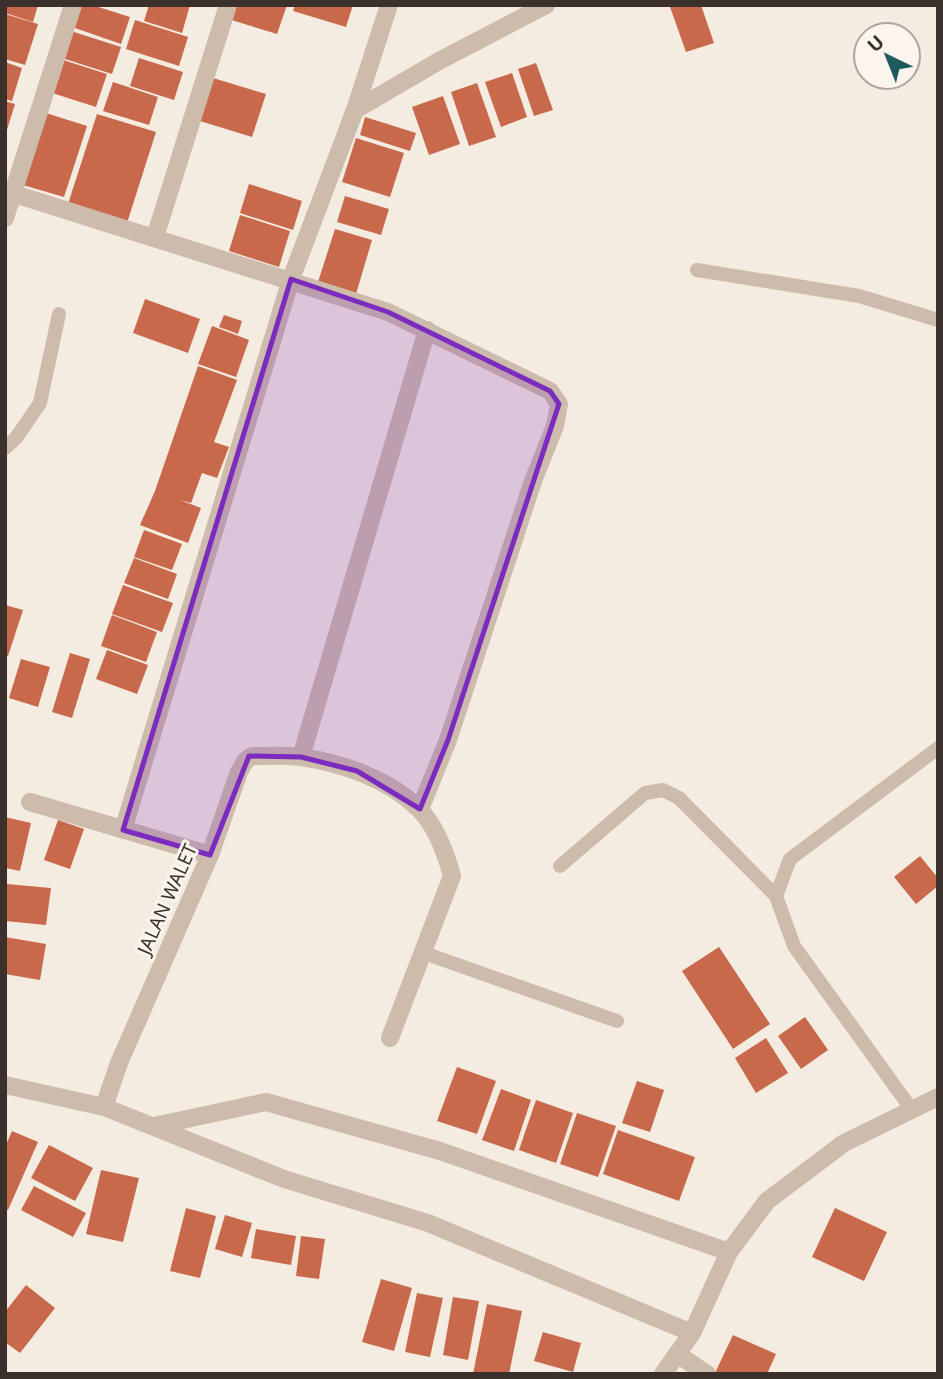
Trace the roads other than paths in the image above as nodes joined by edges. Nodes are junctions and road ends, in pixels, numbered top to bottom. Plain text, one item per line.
1 (73, 5) edge
2 (228, 5) edge
3 (389, 5) edge
4 (546, 5) edge
5 (355, 110) junction
6 (9, 192) edge
7 (5, 218) edge
8 (155, 237) junction
9 (697, 270) dead end
10 (291, 279) junction
11 (59, 314) dead end
12 (938, 320) edge
13 (427, 331) junction
14 (5, 448) edge
15 (938, 748) edge
16 (301, 757) junction
17 (30, 802) dead end
18 (420, 810) junction
19 (123, 830) junction
20 (210, 855) junction
21 (561, 866) dead end
22 (776, 896) junction
23 (424, 953) junction
24 (617, 1021) dead end
25 (390, 1038) dead end
26 (5, 1085) edge
27 (938, 1097) edge
28 (104, 1107) junction
29 (912, 1110) junction
30 (154, 1126) junction
31 (729, 1252) junction
32 (691, 1333) junction
33 (677, 1354) junction
34 (663, 1374) edge
35 (707, 1374) edge

1 - 6 street
2 - 8 street
3 - 5 street
4 - 5 street
5 - 10 street
6 - 7 street
6 - 8 street
8 - 10 street
9 - 12 lane
10 - 13 street
10 - 19 street
11 - 14 lane
13 - 16 street
13 - 18 street
15 - 22 lane
16 - 18 street
16 - 20 street, JALAN WALET
17 - 19 street
18 - 23 street
19 - 20 street
20 - 28 street, JALAN WALET
21 - 22 lane
22 - 29 lane
23 - 24 lane
23 - 25 street
26 - 28 street
27 - 29 street
28 - 30 street
29 - 31 street
30 - 31 street
30 - 32 street
31 - 32 street
32 - 33 street
33 - 34 street
33 - 35 street

